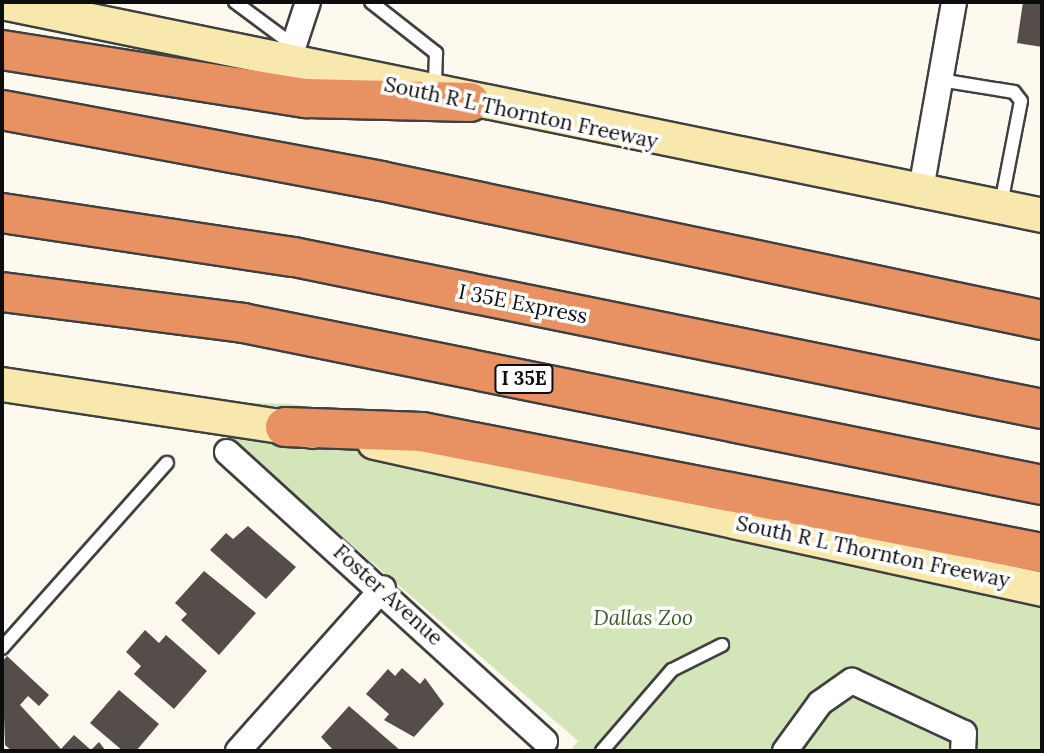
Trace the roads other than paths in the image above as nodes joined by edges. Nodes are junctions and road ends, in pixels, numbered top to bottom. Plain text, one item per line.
1 (2, 2) edge
2 (235, 2) edge
3 (308, 2) edge
4 (370, 2) edge
5 (954, 2) edge
6 (2, 50) edge
7 (290, 55) junction
8 (940, 80) junction
9 (452, 98) junction
10 (2, 110) edge
11 (920, 195) junction
12 (1000, 207) junction
13 (2, 213) edge
14 (1042, 215) edge
15 (2, 292) edge
16 (1042, 320) edge
17 (2, 384) edge
18 (1042, 409) edge
19 (285, 427) junction
20 (228, 452) dead end
21 (167, 463) dead end
22 (1042, 485) edge
23 (1042, 553) edge
24 (383, 588) junction
25 (1042, 589) edge
26 (722, 645) dead end
27 (2, 648) edge
28 (545, 741) dead end
29 (238, 751) edge
30 (602, 751) edge
31 (785, 751) edge
32 (962, 751) edge

1 - 7 main road, South R L Thornton Freeway
2 - 7 lane
3 - 7 street
4 - 9 lane
5 - 8 street
6 - 9 highway
7 - 9 main road, South R L Thornton Freeway
8 - 11 street
8 - 12 lane
9 - 11 main road, South R L Thornton Freeway
10 - 16 highway
11 - 12 main road, South R L Thornton Freeway
12 - 14 main road, South R L Thornton Freeway
13 - 18 highway, I 35E Express
15 - 22 highway, I 35E
17 - 19 main road, South R L Thornton Freeway
19 - 23 highway
19 - 25 main road, South R L Thornton Freeway
20 - 24 street, Foster Avenue
21 - 27 lane
24 - 28 street, Foster Avenue
24 - 29 street
26 - 30 lane
31 - 32 street

